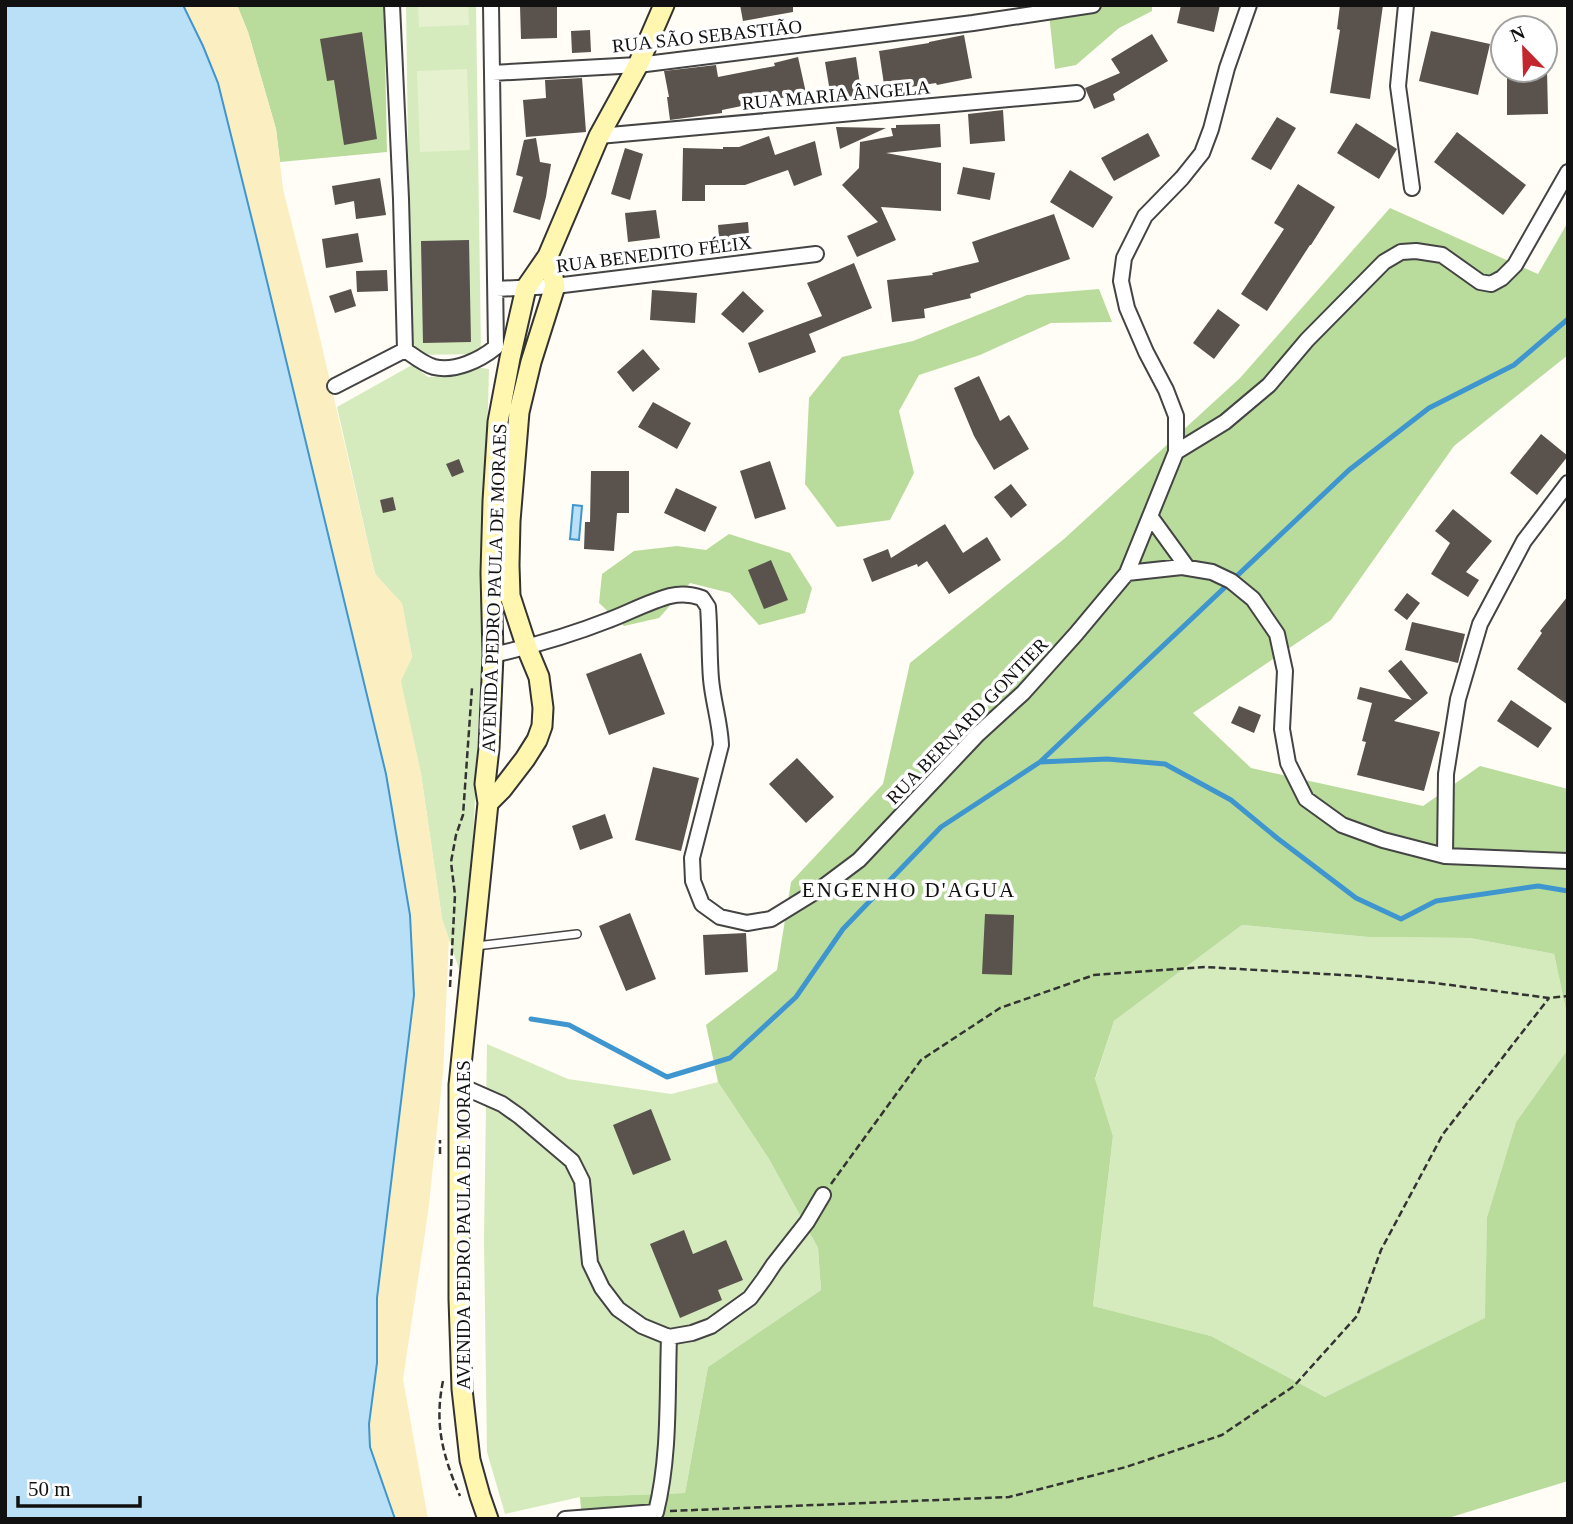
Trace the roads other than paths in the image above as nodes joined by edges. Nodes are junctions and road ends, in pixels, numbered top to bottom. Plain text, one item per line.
1 (392, 5) edge
2 (491, 5) edge
3 (664, 5) edge
4 (1093, 5) edge
5 (1249, 5) edge
6 (1406, 5) edge
7 (638, 65) junction
8 (492, 73) junction
9 (1077, 93) dead end
10 (599, 136) junction
11 (1568, 172) edge
12 (1412, 187) dead end
13 (816, 254) dead end
14 (548, 256) junction
15 (555, 286) junction
16 (526, 288) junction
17 (496, 289) junction
18 (405, 350) junction
19 (503, 352) junction
20 (335, 386) dead end
21 (1176, 452) junction
22 (1568, 483) edge
23 (1150, 516) junction
24 (1187, 567) junction
25 (1127, 573) junction
26 (527, 648) junction
27 (494, 655) junction
28 (489, 748) junction
29 (525, 759) junction
30 (488, 803) junction
31 (1445, 856) junction
32 (1568, 861) edge
33 (577, 934) dead end
34 (472, 946) junction
35 (458, 1085) junction
36 (823, 1195) road end
37 (669, 1337) junction
38 (488, 1519) edge
39 (565, 1519) edge

1 - 18 street
2 - 8 street
3 - 7 main road, AVENIDA PEDRO PAULA DE MORAES
4 - 7 street, RUA SÃO SEBASTIÃO
5 - 21 street
6 - 12 street
7 - 8 street, RUA SÃO SEBASTIÃO
7 - 10 main road, AVENIDA PEDRO PAULA DE MORAES
8 - 17 street
9 - 10 street, RUA MARIA ÂNGELA
10 - 14 main road, AVENIDA PEDRO PAULA DE MORAES
11 - 21 street
13 - 15 street, RUA BENEDITO FÉLIX
14 - 15 main road
14 - 16 main road, AVENIDA PEDRO PAULA DE MORAES
15 - 16 street, RUA BENEDITO FÉLIX
15 - 26 main road, AVENIDA PEDRO PAULA DE MORAES
16 - 17 street, RUA BENEDITO FÉLIX
16 - 19 main road, AVENIDA PEDRO PAULA DE MORAES
17 - 19 street
18 - 19 street
18 - 20 street
19 - 27 main road, AVENIDA PEDRO PAULA DE MORAES
21 - 23 street, RUA BERNARD GONTIER
22 - 31 street
23 - 24 street
23 - 25 street, RUA BERNARD GONTIER
24 - 25 street
24 - 31 street
25 - 26 street, RUA BERNARD GONTIER
26 - 27 street, RUA BERNARD GONTIER
26 - 29 main road, AVENIDA PEDRO PAULA DE MORAES
27 - 28 main road, AVENIDA PEDRO PAULA DE MORAES
28 - 29 main road
28 - 30 main road, AVENIDA PEDRO PAULA DE MORAES
29 - 30 main road, AVENIDA PEDRO PAULA DE MORAES
30 - 34 main road, AVENIDA PEDRO PAULA DE MORAES
31 - 32 street
33 - 34 lane
34 - 35 main road, AVENIDA PEDRO PAULA DE MORAES
35 - 37 street
35 - 38 main road, AVENIDA PEDRO PAULA DE MORAES
36 - 37 street
37 - 39 street

